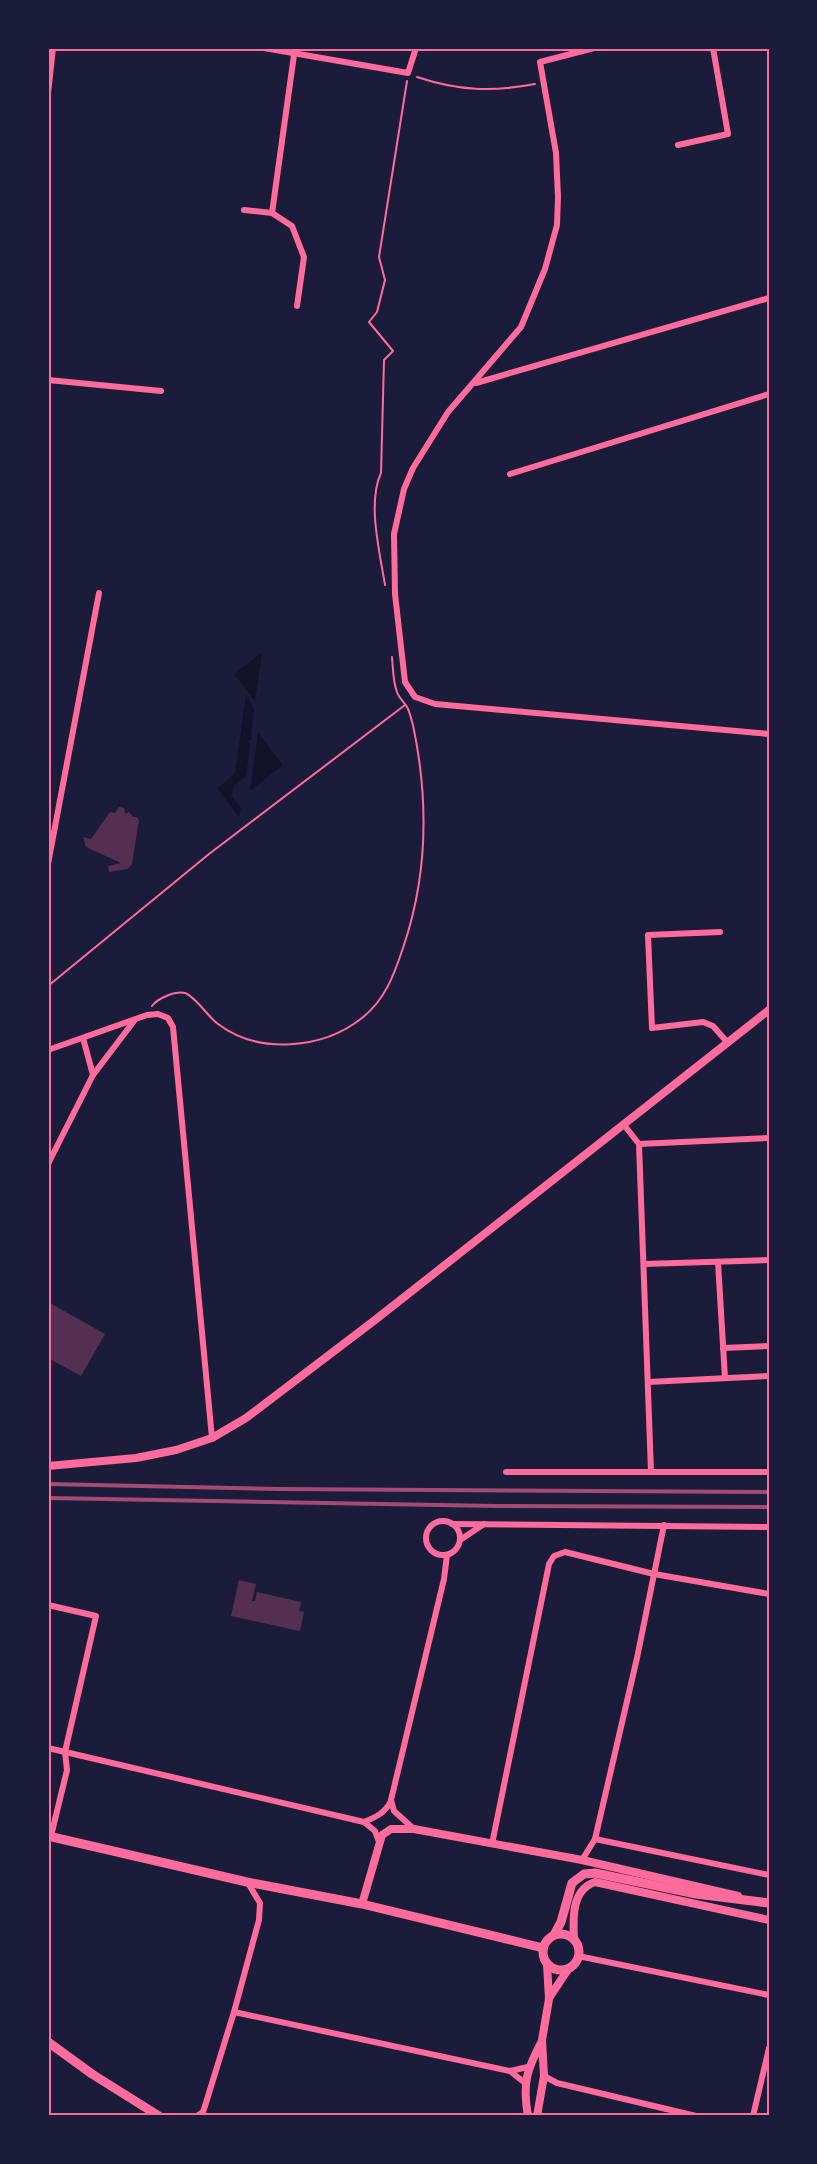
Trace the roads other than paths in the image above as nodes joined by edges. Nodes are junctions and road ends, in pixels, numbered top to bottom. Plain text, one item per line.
1 (53, 48) edge
2 (264, 48) edge
3 (416, 48) edge
4 (594, 48) edge
5 (713, 48) edge
6 (277, 49) edge
7 (294, 55) junction
8 (48, 94) edge
9 (678, 145) dead end
10 (244, 210) dead end
11 (272, 213) junction
12 (769, 298) edge
13 (297, 306) dead end
14 (48, 380) edge
15 (475, 383) junction
16 (162, 391) dead end
17 (769, 394) edge
18 (510, 474) dead end
19 (99, 593) dead end
20 (769, 734) edge
21 (48, 864) edge
22 (720, 932) dead end
23 (769, 1010) edge
24 (135, 1019) junction
25 (83, 1038) junction
26 (728, 1043) junction
27 (48, 1050) edge
28 (93, 1075) junction
29 (624, 1125) junction
30 (769, 1138) edge
31 (639, 1144) junction
32 (48, 1164) edge
33 (769, 1260) edge
34 (718, 1262) junction
35 (644, 1264) junction
36 (769, 1346) edge
37 (723, 1348) junction
38 (769, 1376) edge
39 (725, 1378) junction
40 (648, 1382) junction
41 (212, 1438) junction
42 (48, 1466) edge
43 (506, 1472) dead end
44 (651, 1472) junction
45 (769, 1472) edge
46 (452, 1524) junction
47 (484, 1524) junction
48 (664, 1525) junction
49 (769, 1527) edge
50 (460, 1540) junction
51 (447, 1555) junction
52 (654, 1574) junction
53 (769, 1594) edge
54 (48, 1605) edge
55 (48, 1748) edge
56 (65, 1752) junction
57 (391, 1800) junction
58 (364, 1822) junction
59 (414, 1829) junction
60 (49, 1836) edge
61 (595, 1839) junction
62 (380, 1842) junction
63 (492, 1844) junction
64 (582, 1860) junction
65 (769, 1875) edge
66 (247, 1882) junction
67 (754, 1899) junction
68 (769, 1902) edge
69 (362, 1904) junction
70 (769, 1920) edge
71 (554, 1935) junction
72 (574, 1940) junction
73 (543, 1948) junction
74 (578, 1956) junction
75 (547, 1964) junction
76 (569, 1968) junction
77 (769, 1995) edge
78 (549, 1999) junction
79 (234, 2012) junction
80 (542, 2040) junction
81 (48, 2042) edge
82 (769, 2048) edge
83 (528, 2067) junction
84 (510, 2071) junction
85 (544, 2076) junction
86 (525, 2083) junction
87 (159, 2116) edge
88 (197, 2116) edge
89 (528, 2116) edge
90 (537, 2116) edge
91 (696, 2116) edge
92 (753, 2116) edge

1 - 8 street
2 - 6 street
3 - 7 street
4 - 15 street
5 - 9 street
6 - 7 street
7 - 11 street
10 - 11 street
11 - 13 street
12 - 15 street
14 - 16 street
15 - 20 street
17 - 18 street
19 - 21 street
22 - 26 street
23 - 26 street
24 - 25 street
24 - 28 street
24 - 41 street
25 - 27 street
25 - 28 street
26 - 29 street
28 - 32 street
29 - 31 street
29 - 41 street
30 - 31 street
31 - 35 street
33 - 34 street
34 - 35 street
34 - 37 street
35 - 40 street
36 - 37 street
37 - 39 street
38 - 39 street
39 - 40 street
40 - 44 street
41 - 42 street
43 - 44 street
44 - 45 street
46 - 47 street
46 - 50 street
46 - 51 street
47 - 48 street
47 - 50 street
48 - 49 street
48 - 52 street
50 - 51 street
51 - 57 street
52 - 53 street
52 - 61 street
52 - 63 street
54 - 56 street
55 - 56 street
56 - 58 street
56 - 60 street
57 - 58 street
57 - 59 street
58 - 62 street
59 - 62 street
59 - 63 street
60 - 66 main road
61 - 64 street
61 - 65 street
62 - 69 street
63 - 64 street
64 - 67 street
66 - 69 main road
66 - 79 street
67 - 68 main road
67 - 71 main road
69 - 73 main road
70 - 72 street
71 - 72 main road
71 - 73 main road
72 - 74 main road
73 - 75 main road
74 - 76 main road
74 - 77 street
75 - 76 main road
75 - 78 street
76 - 78 street
78 - 80 street
79 - 84 street
79 - 88 street
80 - 83 street
80 - 85 street
81 - 87 main road
82 - 92 street
83 - 84 street
83 - 86 street
84 - 86 street
85 - 90 street
85 - 91 street
86 - 89 street

